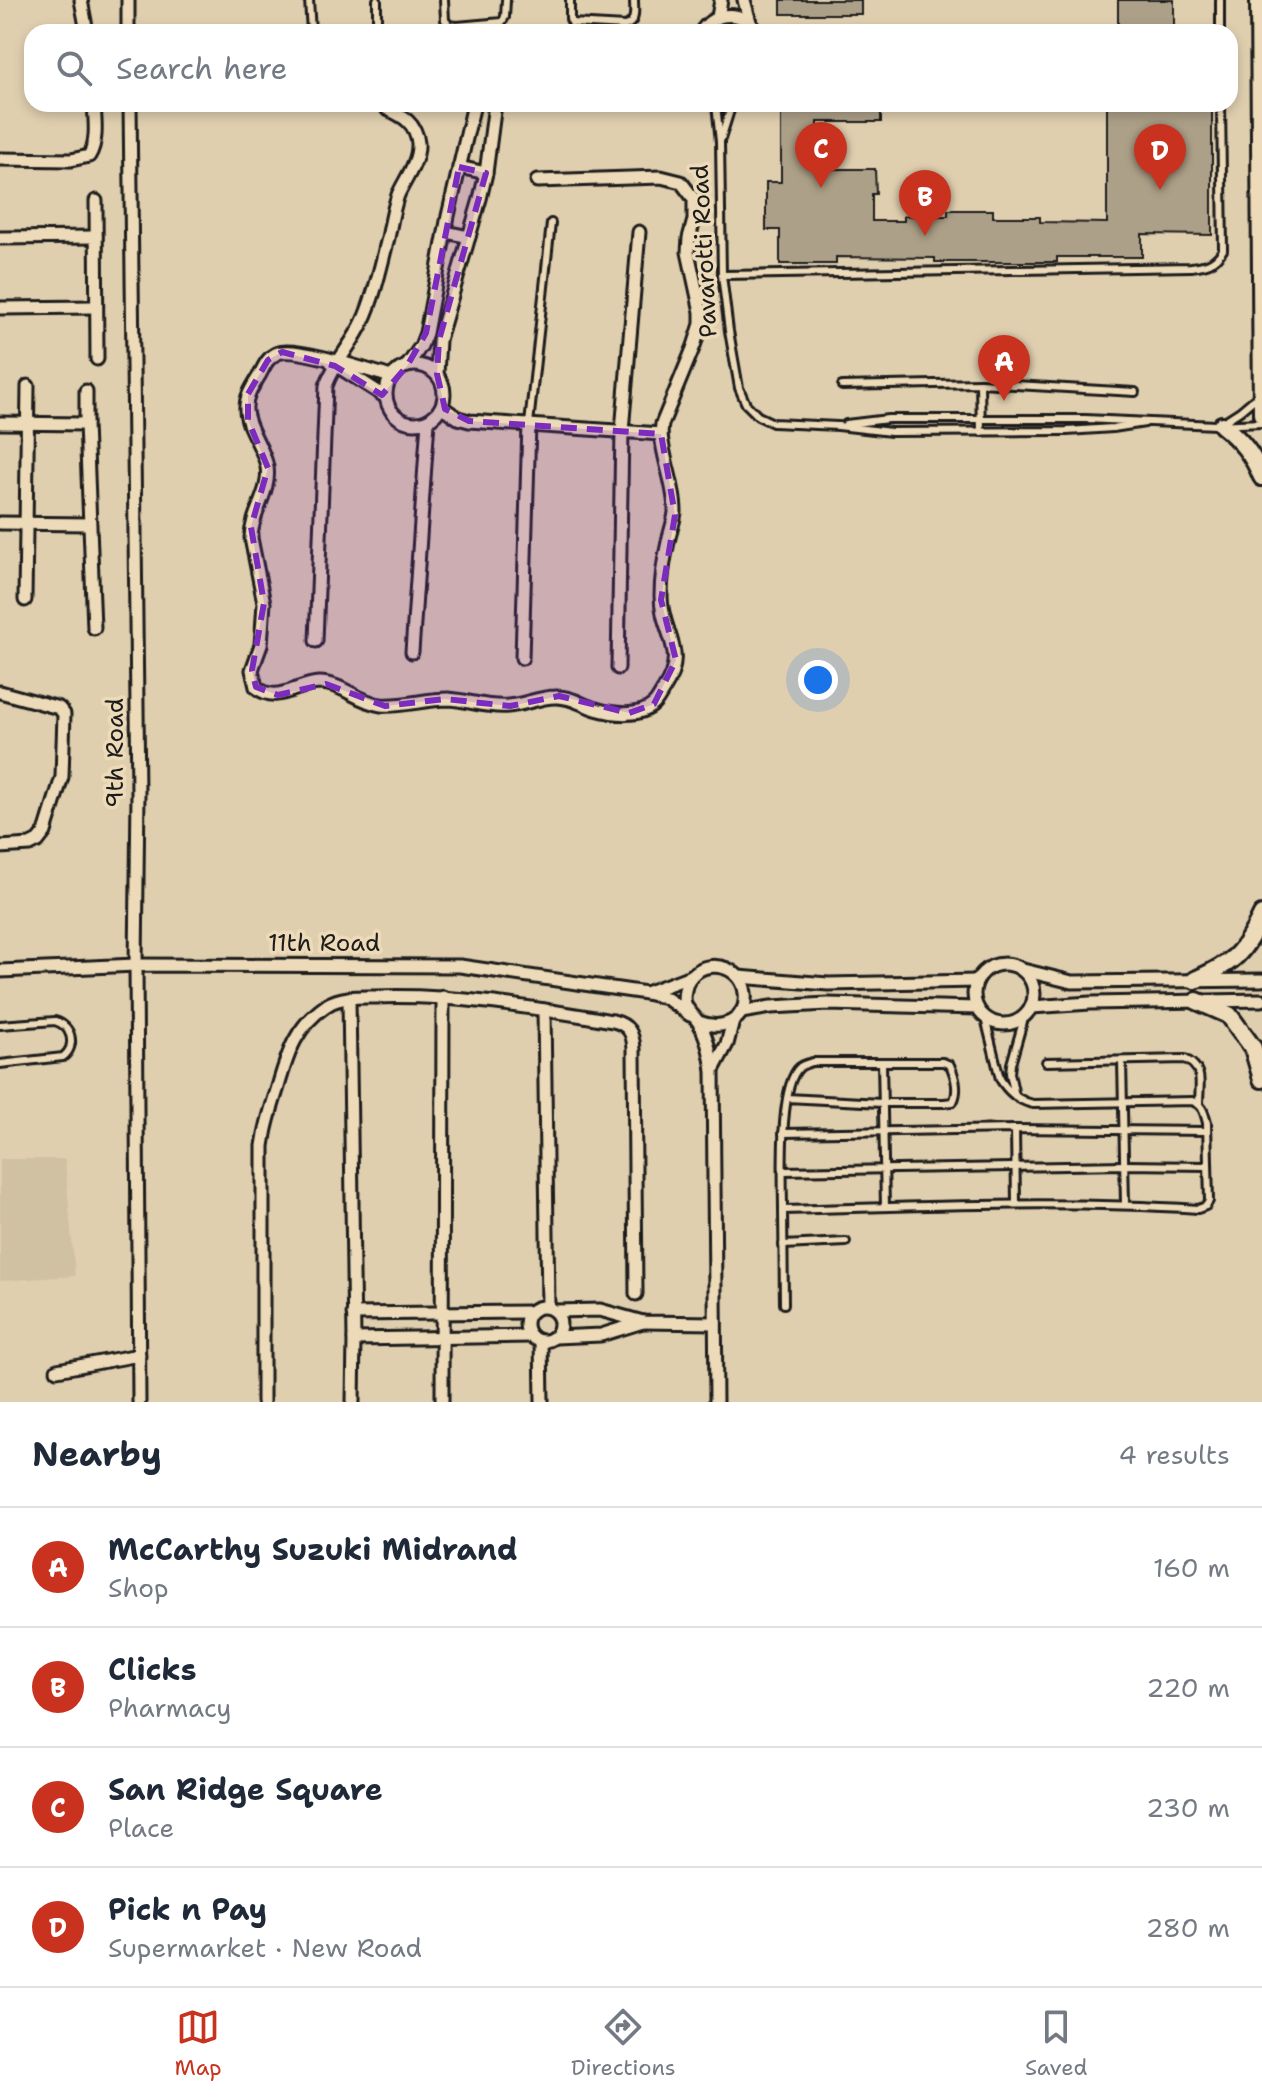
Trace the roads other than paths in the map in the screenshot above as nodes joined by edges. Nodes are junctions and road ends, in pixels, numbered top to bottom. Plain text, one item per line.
1 (81, 0) edge
2 (128, 0) edge
3 (309, 0) edge
4 (377, 0) edge
5 (444, 0) edge
6 (506, 0) edge
7 (570, 0) edge
8 (634, 0) edge
9 (721, 0) edge
10 (744, 0) edge
11 (1220, 0) edge
12 (1259, 0) edge
13 (718, 17) junction
14 (86, 24) edge
15 (128, 24) edge
16 (310, 24) edge
17 (377, 24) edge
18 (448, 24) edge
19 (480, 24) edge
20 (590, 24) edge
21 (631, 24) edge
22 (708, 24) edge
23 (749, 24) edge
24 (753, 24) edge
25 (1220, 24) edge
26 (94, 112) edge
27 (130, 112) edge
28 (393, 112) edge
29 (472, 112) edge
30 (494, 112) edge
31 (717, 112) edge
32 (729, 112) edge
33 (1221, 112) edge
34 (720, 142) junction
35 (0, 159) edge
36 (459, 167) junction
37 (486, 173) junction
38 (537, 181) dead end
39 (96, 201) dead end
40 (551, 223) dead end
41 (446, 232) junction
42 (639, 232) dead end
43 (96, 237) junction
44 (469, 237) junction
45 (0, 238) edge
46 (722, 275) junction
47 (96, 307) junction
48 (0, 308) edge
49 (97, 359) dead end
50 (335, 363) junction
51 (407, 366) junction
52 (437, 374) junction
53 (391, 377) junction
54 (980, 383) junction
55 (28, 386) dead end
56 (842, 386) dead end
57 (86, 391) dead end
58 (1135, 392) dead end
59 (1261, 393) edge
60 (386, 397) junction
61 (442, 407) junction
62 (1262, 414) edge
63 (980, 419) junction
64 (428, 421) junction
65 (0, 423) edge
66 (1145, 423) junction
67 (1262, 423) edge
68 (28, 424) junction
69 (86, 424) junction
70 (529, 424) junction
71 (1219, 425) junction
72 (838, 426) junction
73 (622, 431) junction
74 (981, 432) junction
75 (661, 434) junction
76 (1262, 477) edge
77 (0, 523) edge
78 (26, 523) junction
79 (89, 524) junction
80 (25, 600) dead end
81 (94, 628) dead end
82 (316, 641) dead end
83 (412, 652) dead end
84 (522, 658) dead end
85 (618, 668) dead end
86 (0, 692) edge
87 (0, 847) edge
88 (1262, 915) edge
89 (136, 965) junction
90 (1023, 970) junction
91 (0, 971) edge
92 (691, 976) junction
93 (739, 977) junction
94 (1195, 980) junction
95 (1262, 980) edge
96 (977, 981) junction
97 (646, 993) junction
98 (443, 997) junction
99 (349, 998) junction
100 (1262, 1000) edge
101 (1197, 1001) junction
102 (1032, 1007) junction
103 (977, 1008) junction
104 (544, 1010) junction
105 (737, 1017) junction
106 (694, 1018) junction
107 (985, 1018) junction
108 (1024, 1018) junction
109 (0, 1025) edge
110 (1122, 1061) junction
111 (882, 1062) junction
112 (1046, 1062) dead end
113 (0, 1064) edge
114 (713, 1070) junction
115 (1262, 1079) edge
116 (1015, 1096) junction
117 (787, 1098) junction
118 (1123, 1102) junction
119 (882, 1103) junction
120 (1199, 1104) junction
121 (1015, 1129) junction
122 (1124, 1130) junction
123 (1207, 1131) junction
124 (883, 1132) junction
125 (783, 1133) junction
126 (1125, 1165) junction
127 (1016, 1166) junction
128 (1208, 1166) junction
129 (884, 1170) junction
130 (783, 1171) junction
131 (1016, 1203) junction
132 (1125, 1204) junction
133 (885, 1207) junction
134 (783, 1210) junction
135 (846, 1242) dead end
136 (783, 1245) junction
137 (636, 1294) dead end
138 (784, 1304) dead end
139 (551, 1309) junction
140 (530, 1312) junction
141 (441, 1313) junction
142 (353, 1314) junction
143 (643, 1322) junction
144 (715, 1323) junction
145 (442, 1337) junction
146 (555, 1337) junction
147 (536, 1338) junction
148 (354, 1339) junction
149 (139, 1355) junction
150 (57, 1370) dead end
151 (139, 1402) edge
152 (263, 1402) edge
153 (353, 1402) edge
154 (442, 1402) edge
155 (542, 1402) edge
156 (716, 1402) edge

1 - 14 street
2 - 15 street
3 - 16 lane
4 - 17 lane
5 - 18 lane
6 - 19 lane
7 - 20 lane
8 - 21 lane
9 - 13 street
10 - 24 street
11 - 25 lane
12 - 59 main road
13 - 22 street
13 - 23 street
26 - 35 street
27 - 89 street, 9th Road
28 - 50 street
29 - 36 street
30 - 37 street
31 - 34 lane, Pavarotti Road
32 - 34 lane, Pavarotti Road
33 - 46 lane
34 - 46 lane, Pavarotti Road
36 - 37 street
36 - 41 street
37 - 44 street
38 - 75 street
39 - 43 street
40 - 70 lane
41 - 44 street
41 - 51 street
42 - 73 street
43 - 45 street
43 - 47 street
44 - 52 street
46 - 72 lane, Pavarotti Road
47 - 48 street
47 - 49 street
50 - 53 street
50 - 60 street
50 - 75 street
50 - 82 street
51 - 52 street
51 - 53 street
52 - 61 street
53 - 60 street
54 - 56 lane
54 - 58 lane
54 - 63 lane
55 - 68 street
57 - 69 street
59 - 62 main road
59 - 71 lane
60 - 64 street
61 - 64 street
61 - 70 street
63 - 66 lane
63 - 72 lane
63 - 74 lane
64 - 83 street
65 - 68 street
66 - 71 lane
66 - 74 lane
67 - 71 lane
68 - 69 street
68 - 78 street
69 - 79 street
70 - 73 street
70 - 84 street
71 - 76 main road
72 - 74 lane
73 - 75 street
73 - 85 street
77 - 78 street
78 - 79 street
78 - 80 street
79 - 81 street
86 - 87 street
88 - 94 main road
89 - 91 street, 11th Road
89 - 97 street, 11th Road
89 - 149 street, 9th Road
90 - 94 street
90 - 96 street
90 - 102 street
92 - 93 street
92 - 97 street, 11th Road
92 - 106 street
93 - 96 street
93 - 105 street
94 - 95 street
96 - 103 street
97 - 106 street, 11th Road
98 - 99 street
98 - 104 street
98 - 141 street
99 - 142 street
99 - 152 street
100 - 101 street
101 - 102 street
101 - 115 main road
102 - 108 street
103 - 105 street
103 - 107 street
104 - 137 street
104 - 139 street
105 - 106 street
105 - 114 street
106 - 114 street
107 - 108 street
107 - 116 lane
108 - 116 lane
109 - 113 lane
110 - 112 lane
110 - 118 lane
110 - 120 lane
111 - 117 lane
111 - 119 lane
111 - 119 lane
114 - 144 street
116 - 118 lane
117 - 119 lane
117 - 125 lane
118 - 120 lane
118 - 122 lane
119 - 124 lane
120 - 123 lane
121 - 122 lane
121 - 124 lane
121 - 127 lane
122 - 123 lane
122 - 126 lane
123 - 128 lane
124 - 125 lane
124 - 129 lane
125 - 130 lane
126 - 127 lane
126 - 128 lane
126 - 132 lane
127 - 129 lane
127 - 131 lane
128 - 132 lane
129 - 130 lane
129 - 133 lane
130 - 134 lane
131 - 132 lane
131 - 133 lane
133 - 134 lane
134 - 136 lane
135 - 136 lane
136 - 138 lane
139 - 140 street
139 - 143 street
139 - 146 street
140 - 141 street
140 - 147 street
141 - 142 street
141 - 145 street
142 - 148 street
143 - 144 street
143 - 146 street
144 - 156 street
145 - 147 street
145 - 148 street
145 - 154 street
146 - 147 street
147 - 155 street
148 - 153 street
149 - 150 street
149 - 151 street, 9th Road

